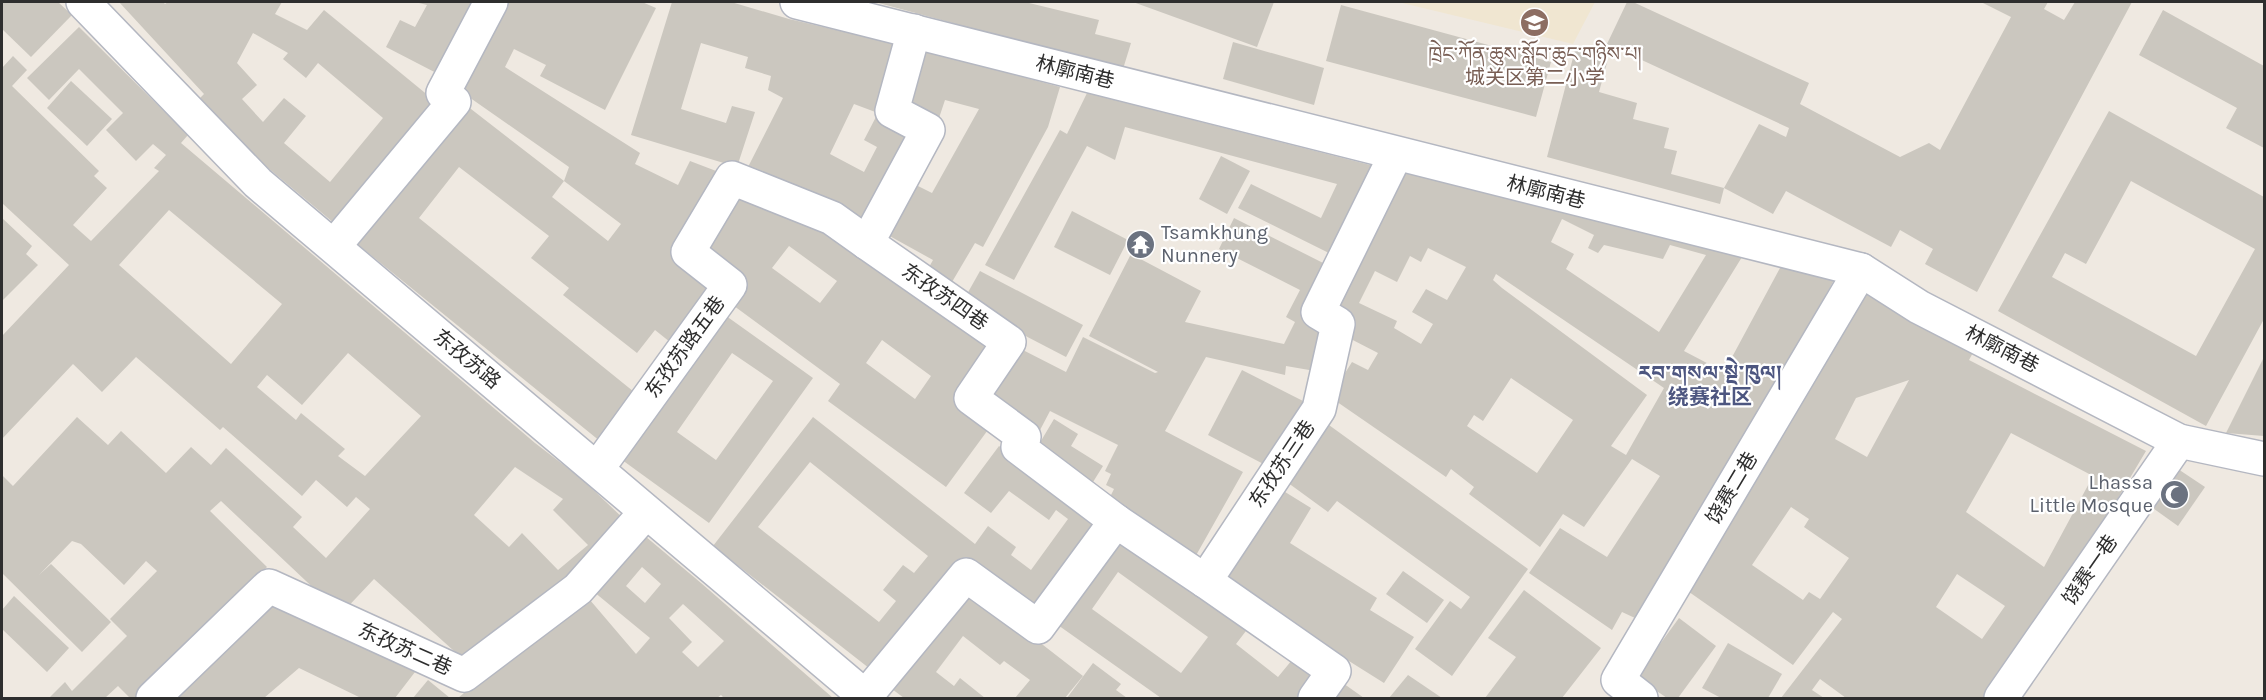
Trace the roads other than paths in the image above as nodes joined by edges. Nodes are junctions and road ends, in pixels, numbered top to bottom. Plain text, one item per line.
1 (82, 2) edge
2 (491, 2) edge
3 (805, 2) edge
4 (914, 31) junction
5 (1391, 164) junction
6 (867, 243) junction
7 (334, 246) junction
8 (1339, 258) dead end
9 (1861, 270) junction
10 (2179, 441) junction
11 (2265, 459) edge
12 (597, 469) junction
13 (646, 512) junction
14 (1116, 521) junction
15 (1205, 581) junction
16 (866, 698) edge
17 (153, 699) edge
18 (1315, 699) edge
19 (1641, 699) edge
20 (2001, 699) edge

1 - 7 street, 东孜苏路
2 - 7 street
3 - 4 street, 林廓南巷
4 - 5 street, 林廓南巷
4 - 6 street
5 - 8 street
5 - 9 street, 林廓南巷
5 - 15 street, 东孜苏三巷
6 - 12 street, 东孜苏路五巷
6 - 14 street, 东孜苏四巷
7 - 12 street, 东孜苏路
9 - 10 street, 林廓南巷
9 - 19 street, 饶赛二巷
10 - 11 street, 林廓南巷
10 - 20 street, 饶赛一巷
12 - 13 street, 东孜苏路
13 - 16 street, 东孜苏路
13 - 17 street, 东孜苏二巷
14 - 15 street, 东孜苏四巷
14 - 16 street
15 - 18 street

